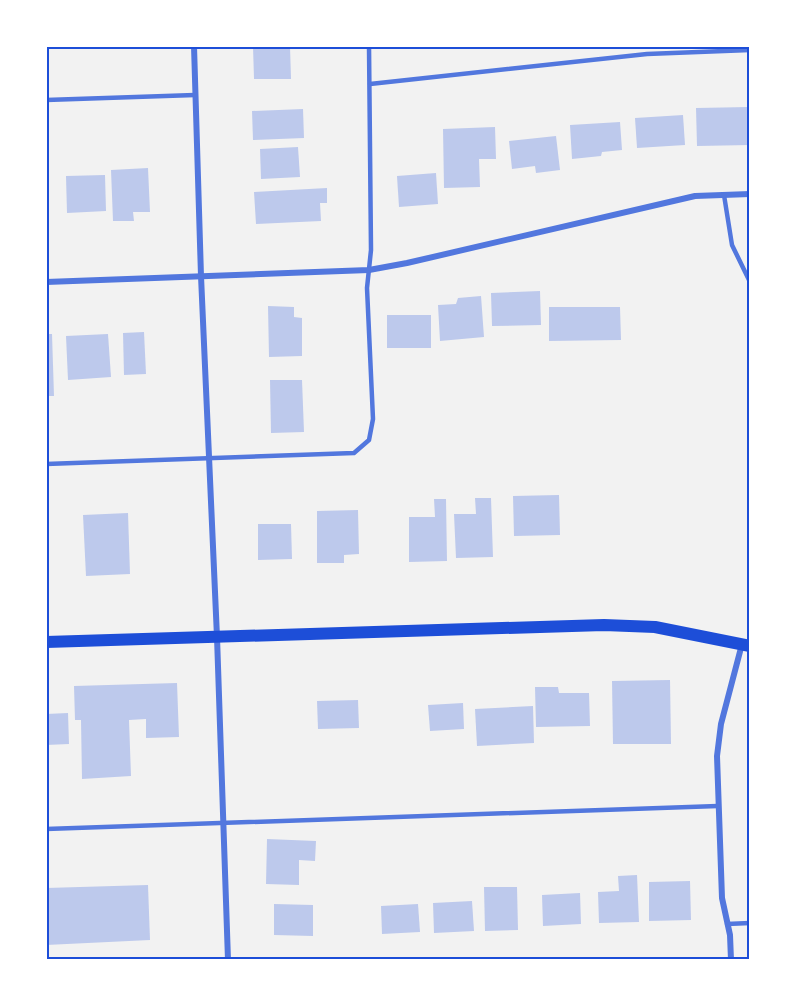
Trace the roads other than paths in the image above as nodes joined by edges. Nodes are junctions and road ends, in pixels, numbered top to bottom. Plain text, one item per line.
1 (194, 46) edge
2 (369, 46) edge
3 (750, 50) edge
4 (370, 84) junction
5 (195, 95) junction
6 (46, 100) edge
7 (750, 194) edge
8 (724, 195) junction
9 (369, 270) junction
10 (201, 276) junction
11 (46, 282) edge
12 (750, 282) edge
13 (209, 459) junction
14 (46, 464) edge
15 (217, 637) junction
16 (46, 642) edge
17 (746, 645) edge
18 (718, 806) junction
19 (222, 824) junction
20 (46, 829) edge
21 (750, 923) edge
22 (727, 924) junction
23 (228, 960) edge
24 (731, 960) edge

1 - 5 street
2 - 4 lane
3 - 4 lane
4 - 9 lane
5 - 6 lane
5 - 10 street
7 - 8 street
8 - 9 street
8 - 12 lane
9 - 10 street
9 - 13 lane
10 - 11 street
10 - 13 street
13 - 14 lane
13 - 15 street
15 - 16 main road
15 - 17 main road
15 - 19 street
17 - 18 street
18 - 19 lane
18 - 22 street
19 - 20 lane
19 - 23 street
21 - 22 lane
22 - 24 street

